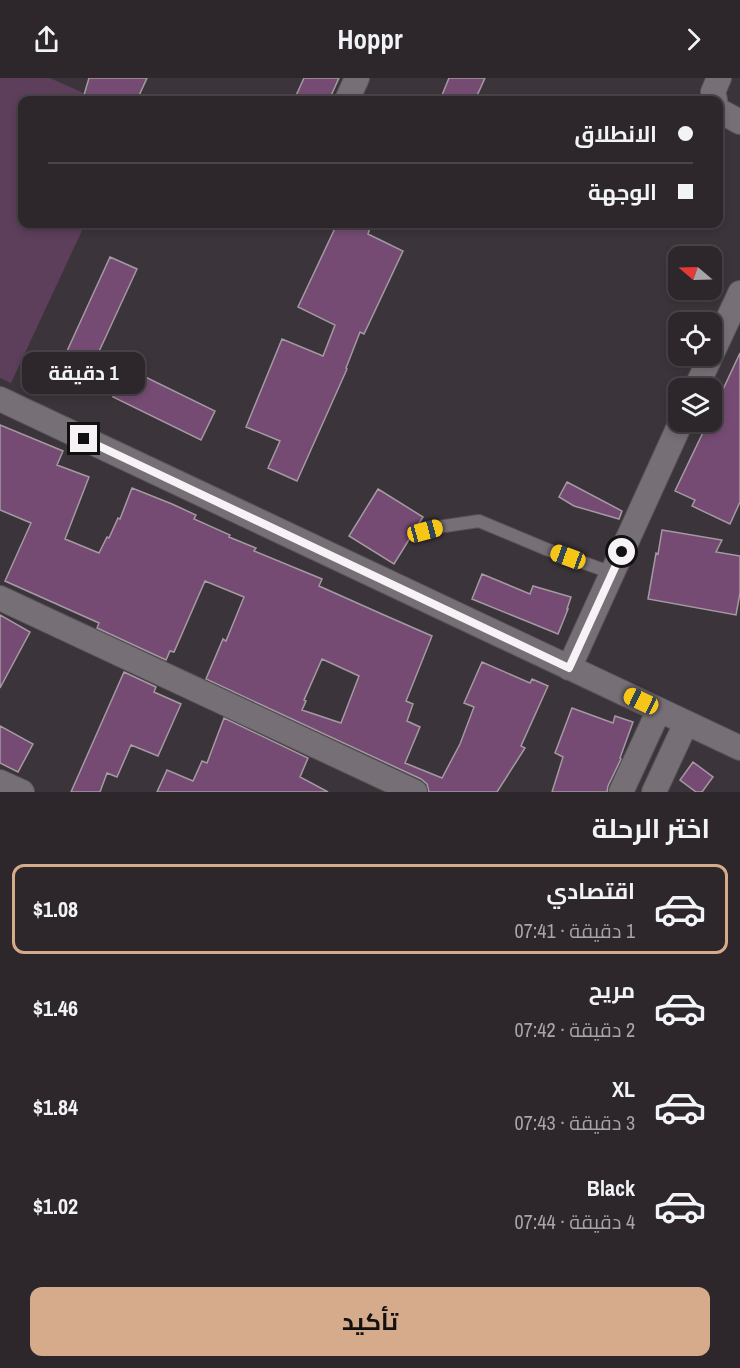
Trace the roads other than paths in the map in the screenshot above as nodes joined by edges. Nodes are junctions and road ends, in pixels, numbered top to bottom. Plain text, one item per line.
1 (357, 78) edge
2 (719, 78) edge
3 (349, 96) edge
4 (714, 96) edge
5 (723, 113) edge
6 (740, 122) edge
7 (740, 293) edge
8 (701, 378) edge
9 (0, 399) edge
10 (676, 432) edge
11 (425, 531) dead end
12 (612, 573) junction
13 (0, 597) edge
14 (569, 668) junction
15 (658, 710) junction
16 (686, 723) junction
17 (740, 748) edge
18 (0, 782) edge
19 (22, 792) edge
20 (415, 792) edge
21 (621, 792) edge
22 (654, 792) edge

1 - 3 street
2 - 4 street
5 - 6 street
7 - 8 street
9 - 14 street
10 - 12 street
11 - 12 lane
12 - 14 street
13 - 20 street
14 - 15 street
15 - 16 street
15 - 21 street
16 - 17 street
16 - 22 street
18 - 19 street

